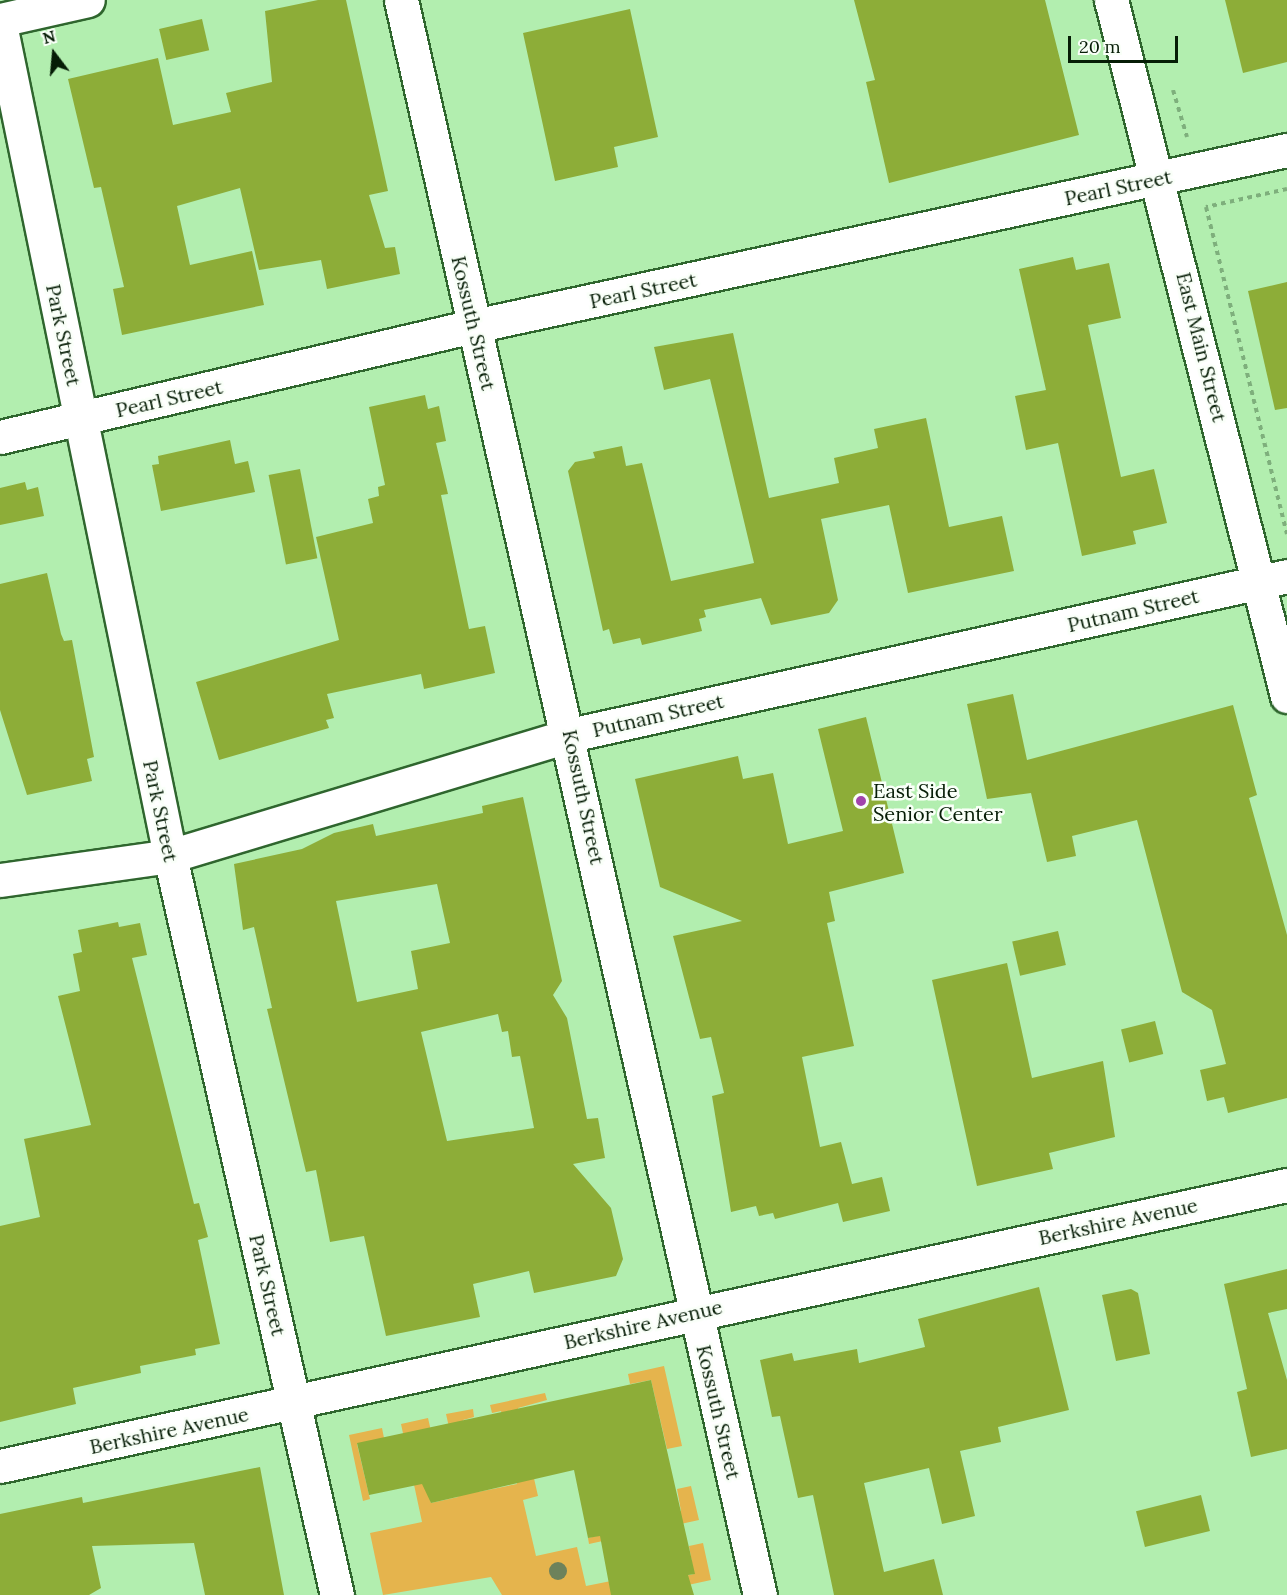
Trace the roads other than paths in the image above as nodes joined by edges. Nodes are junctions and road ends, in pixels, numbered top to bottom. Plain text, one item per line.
1 (88, 0) edge
2 (401, 0) edge
3 (1111, 0) edge
4 (0, 22) edge
5 (1287, 150) edge
6 (1160, 178) junction
7 (474, 327) junction
8 (81, 418) junction
9 (0, 437) edge
10 (1273, 579) edge
11 (1287, 696) edge
12 (570, 735) junction
13 (170, 856) junction
14 (0, 880) edge
15 (1287, 1185) edge
16 (696, 1312) junction
17 (295, 1403) junction
18 (0, 1466) edge
19 (337, 1595) edge
20 (760, 1595) edge

1 - 4 street
2 - 7 street, Kossuth Street
3 - 6 street, East Main Street
4 - 8 street, Park Street
5 - 6 street, Pearl Street
6 - 7 street, Pearl Street
6 - 10 street, East Main Street
7 - 8 street, Pearl Street
7 - 12 street, Kossuth Street
8 - 9 street, Pearl Street
8 - 13 street, Park Street
10 - 11 street, East Main Street
10 - 12 street, Putnam Street
12 - 13 street, Putnam Street
12 - 16 street, Kossuth Street
13 - 14 street, Putnam Street
13 - 17 street, Park Street
15 - 16 street, Berkshire Avenue
16 - 17 street, Berkshire Avenue
16 - 20 street, Kossuth Street
17 - 18 street, Berkshire Avenue
17 - 19 street, Park Street

